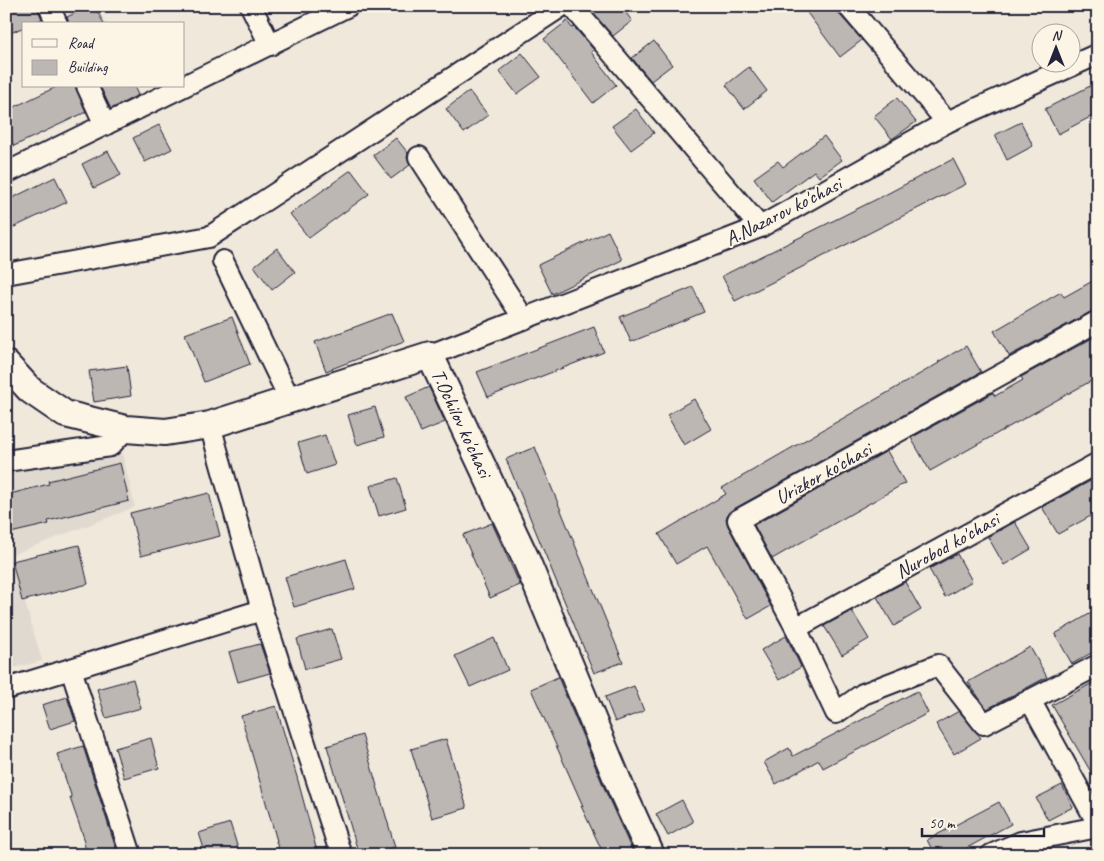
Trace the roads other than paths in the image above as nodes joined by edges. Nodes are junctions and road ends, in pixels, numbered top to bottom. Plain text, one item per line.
1 (49, 6) edge
2 (250, 6) edge
3 (348, 6) edge
4 (562, 6) edge
5 (572, 6) edge
6 (848, 6) edge
7 (56, 22) edge
8 (270, 45) junction
9 (1098, 54) edge
10 (185, 86) edge
11 (88, 88) edge
12 (181, 88) edge
13 (947, 122) junction
14 (105, 125) junction
15 (419, 157) dead end
16 (6, 173) edge
17 (760, 227) junction
18 (223, 261) dead end
19 (6, 274) edge
20 (524, 320) junction
21 (1098, 321) edge
22 (430, 355) junction
23 (6, 364) edge
24 (290, 400) junction
25 (210, 425) junction
26 (126, 429) junction
27 (6, 462) edge
28 (1098, 463) edge
29 (262, 610) junction
30 (796, 628) junction
31 (1098, 665) edge
32 (71, 669) junction
33 (6, 689) edge
34 (1030, 700) junction
35 (1098, 825) edge
36 (131, 855) edge
37 (340, 855) edge
38 (651, 855) edge
39 (991, 855) edge

1 - 7 street
2 - 8 street
3 - 8 street
4 - 19 street
5 - 17 street
6 - 13 street
8 - 10 street
9 - 13 street, A.Nazarov ko'chasi
11 - 14 street
12 - 14 street
13 - 17 street, A.Nazarov ko'chasi
14 - 16 street
15 - 20 street
17 - 20 street, A.Nazarov ko'chasi
18 - 24 street
20 - 22 street, A.Nazarov ko'chasi
21 - 30 street, Urizkor ko'chasi
22 - 24 main road, T.Ochilov ko'chasi
22 - 38 main road, T.Ochilov ko'chasi
23 - 26 main road, T.Ochilov ko'chasi
24 - 25 main road, T.Ochilov ko'chasi
25 - 26 main road, T.Ochilov ko'chasi
25 - 29 street
26 - 27 street
28 - 30 street, Nurobod ko'chasi
29 - 32 street
29 - 37 street
30 - 34 street, Urizkor ko'chasi
31 - 34 street
32 - 33 street
32 - 36 street
34 - 35 street
35 - 39 street

